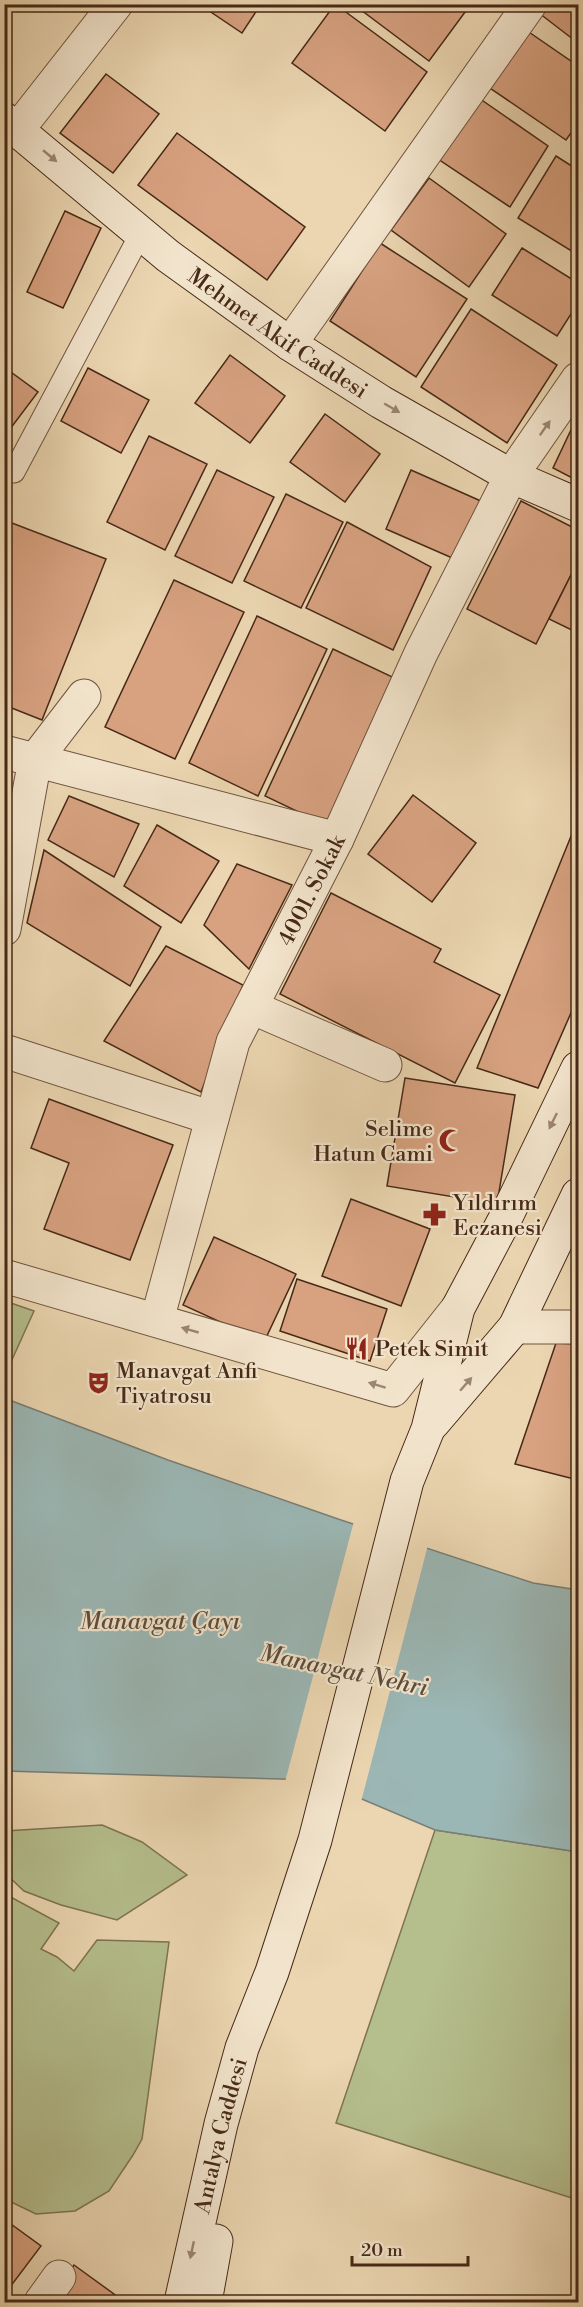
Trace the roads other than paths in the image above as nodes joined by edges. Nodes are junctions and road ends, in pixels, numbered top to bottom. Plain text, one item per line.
1 (116, 4) edge
2 (530, 4) edge
3 (11, 124) edge
4 (141, 233) junction
5 (291, 344) junction
6 (579, 379) edge
7 (14, 472) dead end
8 (511, 476) junction
9 (579, 506) edge
10 (84, 696) dead end
11 (20, 756) edge
12 (337, 839) junction
13 (4, 928) edge
14 (251, 1007) junction
15 (4, 1051) edge
16 (385, 1065) dead end
17 (579, 1068) edge
18 (212, 1118) junction
19 (579, 1195) edge
20 (4, 1276) edge
21 (458, 1308) junction
22 (157, 1320) junction
23 (515, 1327) junction
24 (579, 1327) edge
25 (428, 1429) junction
26 (272, 1972) junction
27 (181, 2302) edge
28 (205, 2302) edge

1 - 3 street
2 - 5 street
3 -> 4 street, Mehmet Akif Caddesi
4 - 5 street, Mehmet Akif Caddesi
4 - 7 lane
5 -> 8 street, Mehmet Akif Caddesi
8 -> 6 street, 4001. Sokak
8 - 9 street, Mehmet Akif Caddesi
8 - 12 street, 4001. Sokak
10 - 11 street
11 - 12 street
11 - 13 street
12 - 14 street, 4001. Sokak
14 - 16 street
14 - 18 street, 4001. Sokak
15 - 18 street
17 -> 21 street
18 - 22 street, 4001. Sokak
19 - 23 street
20 - 22 street
21 -> 22 street
21 - 25 street
23 - 24 street
25 -> 23 street
25 - 26 street, Antalya Caddesi
26 -> 27 street, Antalya Caddesi
26 - 28 street, Antalya Caddesi

